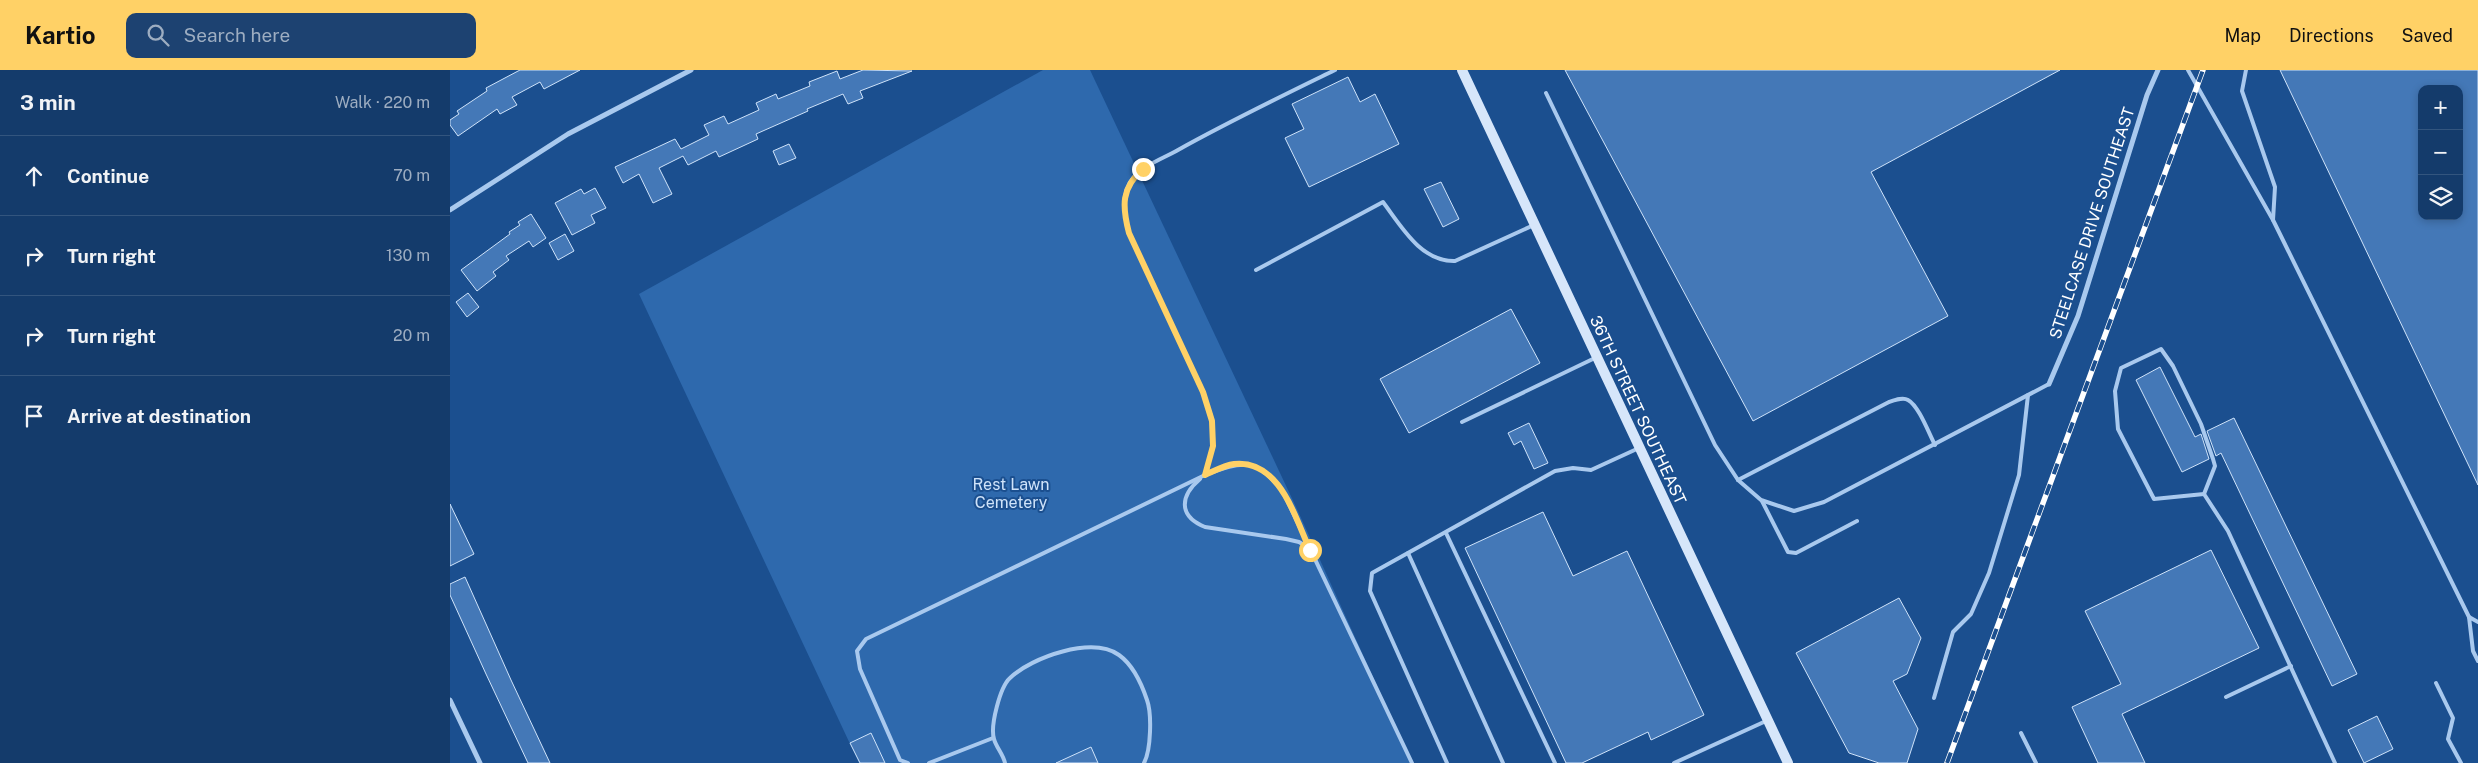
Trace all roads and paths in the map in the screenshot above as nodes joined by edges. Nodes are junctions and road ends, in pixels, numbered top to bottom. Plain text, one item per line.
1 (691, 70) edge
2 (1335, 70) edge
3 (1462, 70) edge
4 (2158, 70) edge
5 (2188, 70) edge
6 (2246, 70) edge
7 (1546, 93) dead end
8 (450, 210) edge
9 (2273, 220) junction
10 (1534, 225) junction
11 (1256, 270) dead end
12 (1596, 357) junction
13 (2049, 384) joint
14 (2028, 395) junction
15 (1462, 422) dead end
16 (1935, 445) junction
17 (1639, 448) junction
18 (1205, 475) junction
19 (1738, 480) junction
20 (2204, 494) junction
21 (1761, 500) junction
22 (1857, 521) dead end
23 (1446, 533) junction
24 (1310, 550) junction
25 (1408, 553) junction
26 (2469, 617) junction
27 (2478, 622) edge
28 (2478, 661) edge
29 (2291, 666) junction
30 (2436, 683) dead end
31 (1934, 698) dead end
32 (2226, 698) dead end
33 (450, 700) edge
34 (1768, 720) junction
35 (2021, 734) dead end
36 (993, 738) junction
37 (480, 763) edge
38 (908, 763) edge
39 (929, 763) edge
40 (1005, 763) edge
41 (1145, 763) edge
42 (1412, 763) edge
43 (1447, 763) edge
44 (1503, 763) edge
45 (1555, 763) edge
46 (1674, 763) edge
47 (1788, 763) edge
48 (2036, 763) edge
49 (2335, 763) edge
50 (2461, 763) edge

1 - 8 street
2 - 18 lane
3 - 10 street, 36TH STREET SOUTHEAST
4 - 13 street, STEELCASE DRIVE SOUTHEAST
5 - 9 lane
6 - 9 lane
7 - 19 lane
9 - 26 lane
10 - 11 lane
10 - 12 street, 36TH STREET SOUTHEAST
12 - 15 lane
12 - 17 street, 36TH STREET SOUTHEAST
13 - 14 lane
14 - 16 lane
14 - 31 lane
16 - 19 lane
16 - 21 lane
17 - 23 lane
17 - 34 street, 36TH STREET SOUTHEAST
18 - 24 lane
18 - 24 lane
18 - 38 lane
19 - 21 lane
20 - 20 lane
20 - 29 lane
21 - 22 lane
23 - 25 lane
23 - 45 lane
24 - 42 lane
25 - 43 lane
25 - 44 lane
26 - 27 lane
26 - 28 lane
29 - 32 lane
29 - 49 lane
30 - 50 lane
33 - 37 street
34 - 46 lane
34 - 47 street, 36TH STREET SOUTHEAST
35 - 48 lane
36 - 39 lane
36 - 40 lane
36 - 41 lane

